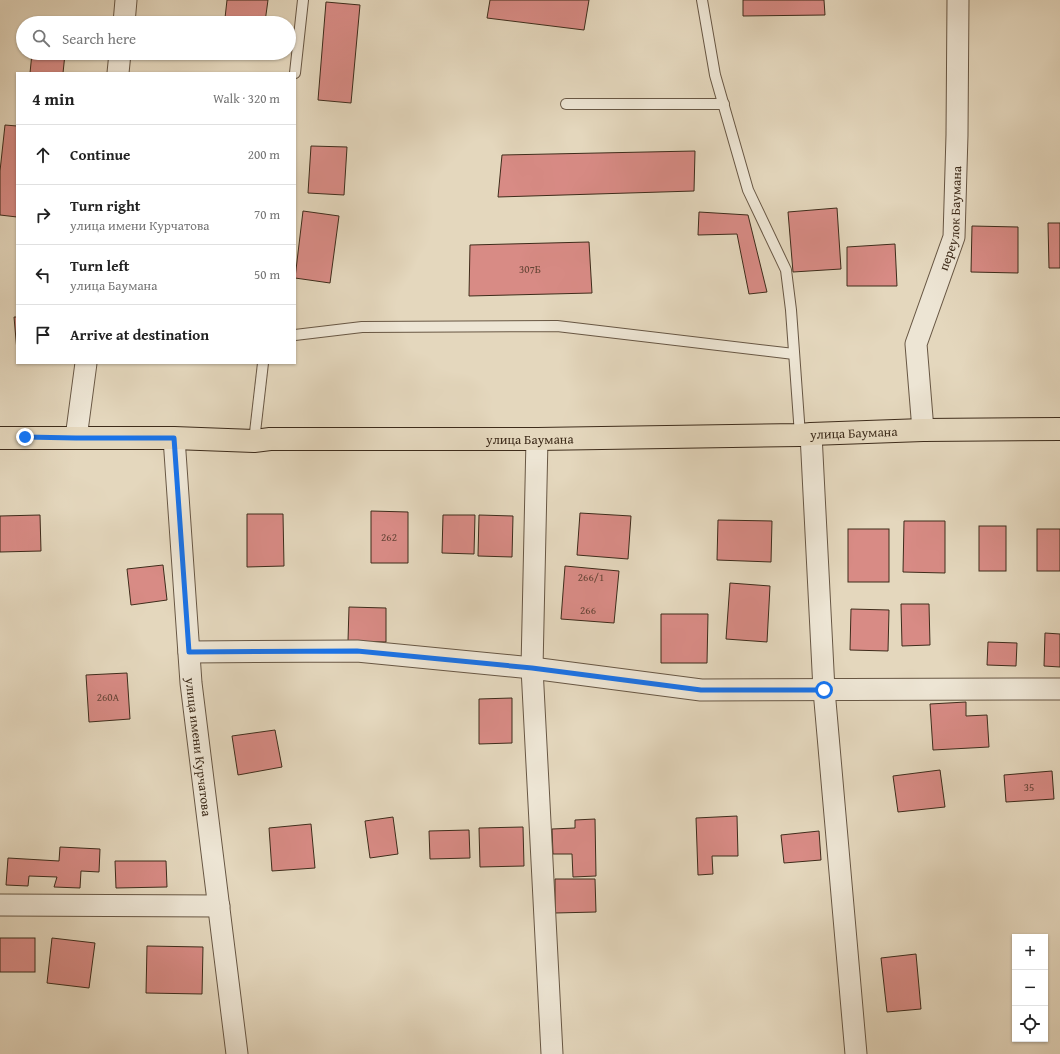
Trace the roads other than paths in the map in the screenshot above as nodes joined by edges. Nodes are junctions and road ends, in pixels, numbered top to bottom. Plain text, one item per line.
1 (126, 0) edge
2 (303, 0) edge
3 (702, 0) edge
4 (958, 0) edge
5 (125, 16) edge
6 (296, 57) edge
7 (119, 60) edge
8 (296, 60) edge
9 (118, 72) edge
10 (294, 72) edge
11 (566, 104) dead end
12 (724, 104) junction
13 (296, 335) edge
14 (794, 354) junction
15 (86, 364) edge
16 (262, 364) edge
17 (1060, 429) edge
18 (923, 430) junction
19 (806, 434) junction
20 (0, 438) edge
21 (76, 438) junction
22 (174, 438) junction
23 (537, 439) junction
24 (254, 441) junction
25 (189, 652) junction
26 (532, 668) junction
27 (1060, 689) edge
28 (824, 690) junction
29 (0, 905) edge
30 (219, 906) junction
31 (237, 1054) edge
32 (552, 1054) edge
33 (856, 1054) edge

1 - 5 street
2 - 6 lane
3 - 12 lane
4 - 18 street, переулок Баумана
7 - 9 street
8 - 10 lane
11 - 12 lane
12 - 14 lane
13 - 14 lane
14 - 19 lane
15 - 21 street
16 - 24 lane
17 - 18 main road, улица Баумана
18 - 19 main road, улица Баумана
19 - 23 main road, улица Баумана
19 - 28 street
20 - 21 main road, улица Баумана
21 - 22 main road, улица Баумана
22 - 24 main road, улица Баумана
22 - 25 street, улица имени Курчатова
23 - 24 main road, улица Баумана
23 - 26 street
25 - 26 street
25 - 30 street, улица имени Курчатова
26 - 28 street
26 - 32 street
27 - 28 street
28 - 33 street
29 - 30 street
30 - 31 street, улица имени Курчатова

